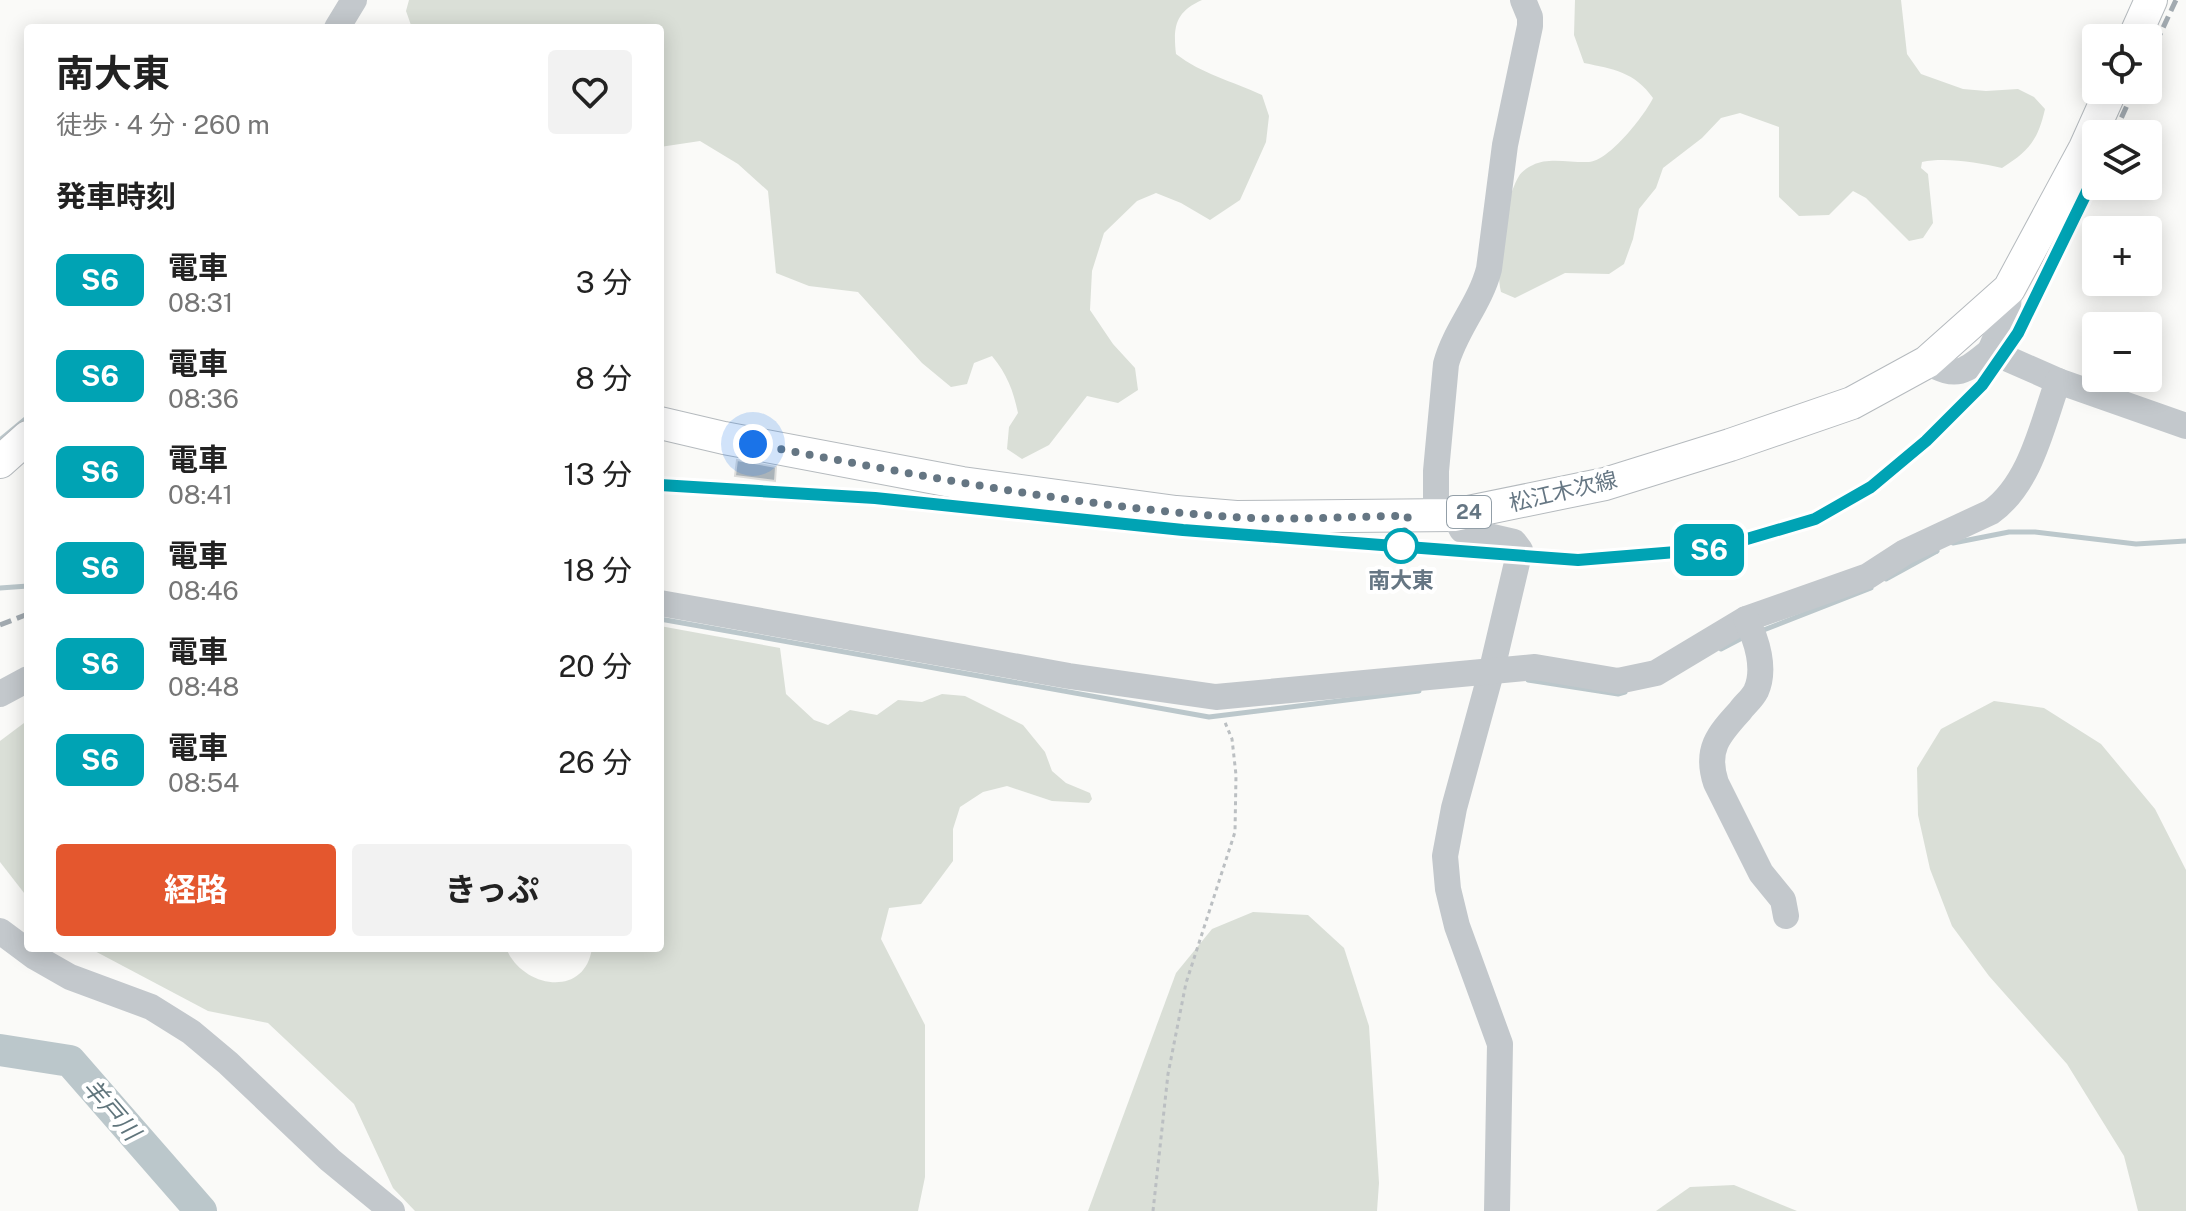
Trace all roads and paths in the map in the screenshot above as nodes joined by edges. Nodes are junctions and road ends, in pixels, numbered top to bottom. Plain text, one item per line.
1 (354, 0) edge
2 (1523, 0) edge
3 (2151, 0) edge
4 (339, 24) edge
5 (2140, 24) edge
6 (2105, 104) edge
7 (2009, 289) junction
8 (1990, 351) junction
9 (1927, 362) junction
10 (2058, 381) junction
11 (664, 424) edge
12 (2186, 426) edge
13 (24, 441) edge
14 (0, 462) edge
15 (1445, 515) junction
16 (664, 604) edge
17 (1750, 628) junction
18 (1489, 679) junction
19 (24, 681) edge
20 (0, 694) edge
21 (1216, 697) junction
22 (1786, 916) dead end
23 (0, 931) edge
24 (24, 949) edge
25 (28, 952) edge
26 (392, 1211) edge
27 (1153, 1211) edge
28 (1497, 1211) edge

1 - 4 street
2 - 15 street
3 - 5 main road
6 - 7 main road, 松江木次線 / 24
7 - 8 street
7 - 9 main road, 松江木次線 / 24
8 - 9 street
8 - 10 street
9 - 15 main road, 松江木次線 / 24
10 - 12 street
10 - 17 street
11 - 15 main road, 松江木次線 / 24
13 - 14 main road
15 - 18 street
16 - 21 street
17 - 18 street
17 - 22 street
18 - 21 street
18 - 28 street
19 - 20 street
21 - 27 path
23 - 24 street
25 - 26 street

